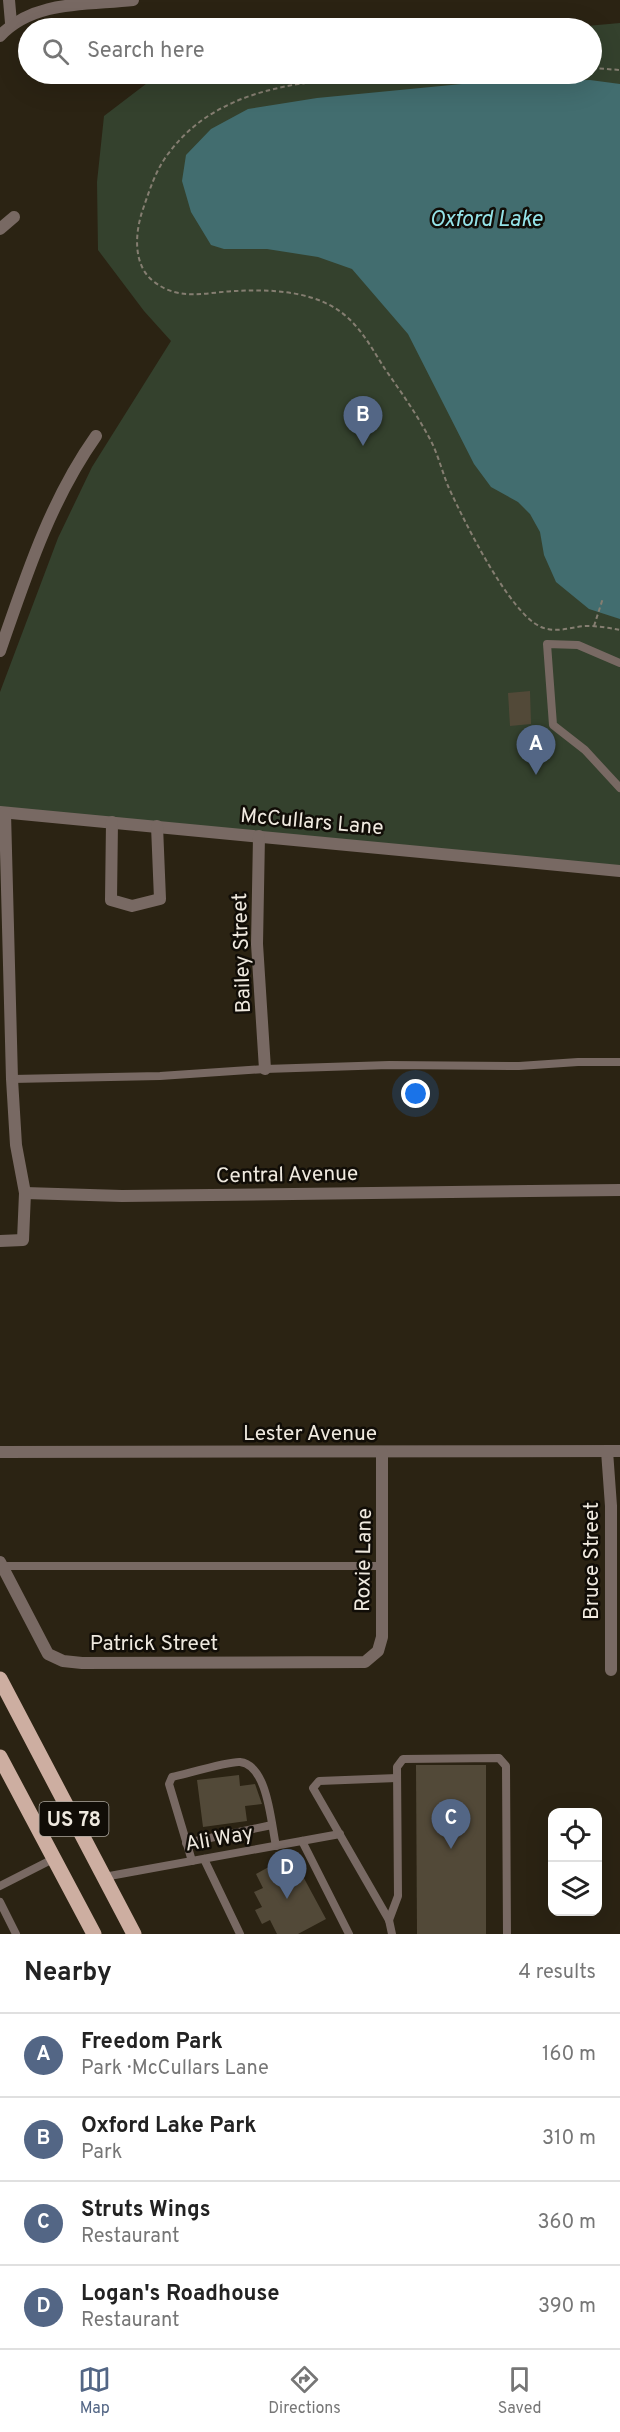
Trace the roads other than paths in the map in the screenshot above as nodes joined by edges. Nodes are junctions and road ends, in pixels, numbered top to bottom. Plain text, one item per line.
1 (9, 0) edge
2 (133, 0) edge
3 (22, 18) edge
4 (18, 20) edge
5 (11, 23) junction
6 (0, 36) edge
7 (14, 217) dead end
8 (0, 229) edge
9 (96, 436) dead end
10 (0, 651) edge
11 (620, 663) edge
12 (620, 788) edge
13 (3, 812) edge
14 (112, 822) junction
15 (157, 826) junction
16 (259, 836) junction
17 (620, 870) edge
18 (5, 1026) edge
19 (620, 1062) edge
20 (266, 1069) junction
21 (12, 1079) junction
22 (620, 1190) edge
23 (25, 1193) junction
24 (0, 1241) edge
25 (614, 1451) edge
26 (0, 1452) edge
27 (382, 1452) junction
28 (1, 1564) edge
29 (383, 1566) junction
30 (365, 1662) joint
31 (611, 1670) dead end
32 (0, 1679) edge
33 (0, 1756) edge
34 (397, 1778) junction
35 (272, 1825) junction
36 (340, 1834) junction
37 (302, 1841) junction
38 (186, 1843) junction
39 (276, 1846) junction
40 (55, 1858) junction
41 (204, 1859) junction
42 (192, 1861) junction
43 (104, 1877) junction
44 (0, 1886) edge
45 (0, 1902) edge
46 (389, 1920) junction
47 (16, 1934) edge
48 (94, 1934) edge
49 (134, 1934) edge
50 (240, 1934) edge
51 (349, 1934) edge
52 (392, 1934) edge
53 (507, 1934) edge

1 - 5 street
2 - 3 street
4 - 5 street
5 - 6 street
7 - 8 street
9 - 10 street
11 - 12 lane
13 - 14 street, McCullars Lane
13 - 18 street
14 - 15 street, McCullars Lane
14 - 15 street
15 - 16 street, McCullars Lane
16 - 17 street, McCullars Lane
16 - 20 street, Bailey Street
18 - 21 street
19 - 20 lane
20 - 21 lane
21 - 23 street
22 - 23 street, Central Avenue
23 - 24 street
25 - 27 street, Lester Avenue
25 - 31 street, Bruce Street
26 - 27 street, Lester Avenue
27 - 29 street, Roxie Lane
28 - 29 lane
28 - 30 street, Patrick Street
29 - 30 street, Roxie Lane
32 - 43 main road, US 78
33 - 40 main road, US 78
34 - 36 lane
34 - 46 lane
34 - 53 lane
35 - 38 lane
35 - 38 lane
35 - 39 lane
36 - 37 lane, Ali Way
36 - 46 lane
37 - 39 lane, Ali Way
37 - 51 lane
38 - 42 lane
39 - 41 lane, Ali Way
40 - 44 lane
40 - 48 main road, US 78
41 - 42 lane, Ali Way
41 - 50 lane
42 - 43 lane, Ali Way
43 - 49 main road, US 78
45 - 47 lane
46 - 52 lane

